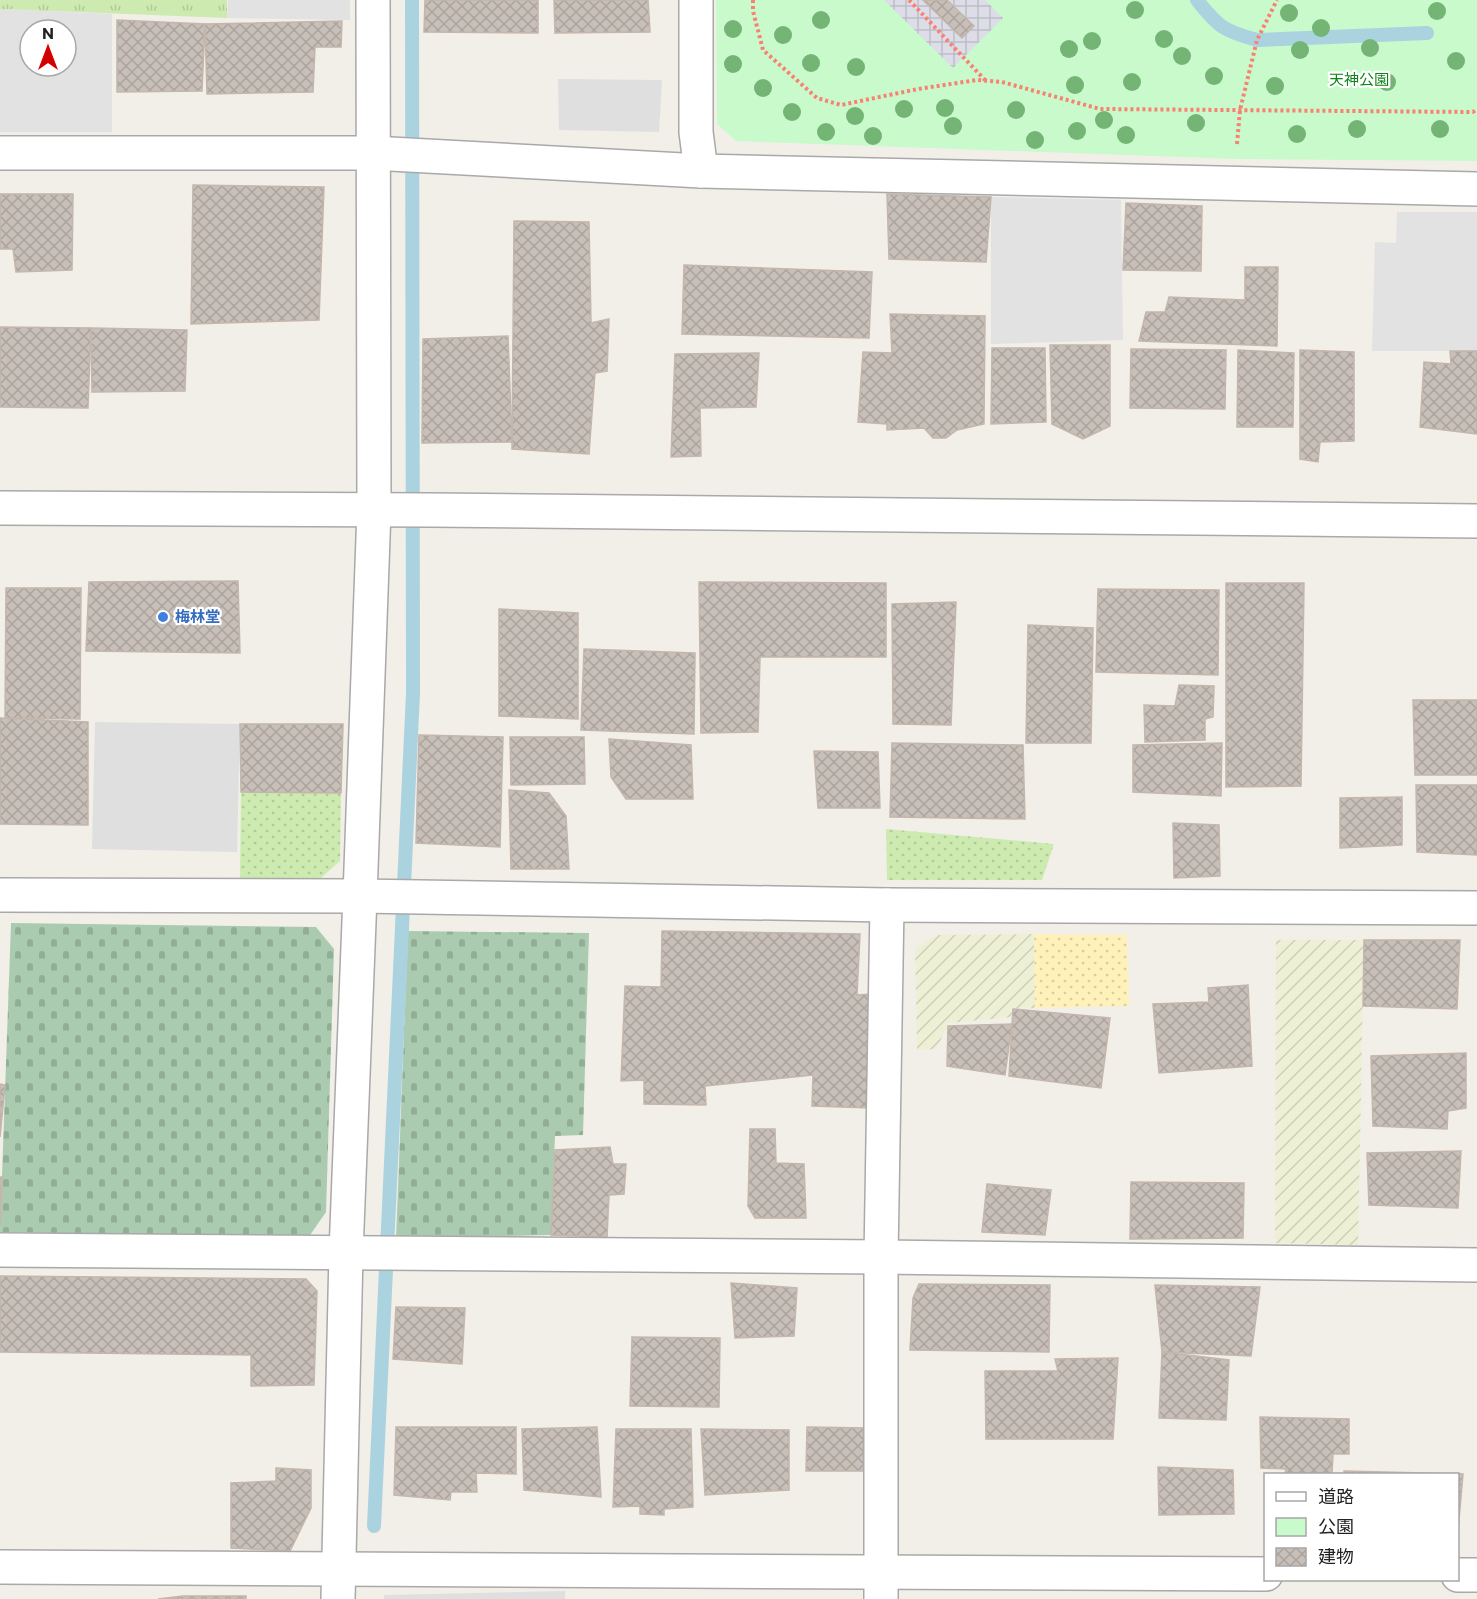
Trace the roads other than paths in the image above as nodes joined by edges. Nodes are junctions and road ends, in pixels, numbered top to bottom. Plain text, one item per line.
1 (373, 0) edge
2 (696, 0) edge
3 (0, 153) edge
4 (372, 153) junction
5 (701, 171) junction
6 (1477, 189) edge
7 (0, 508) edge
8 (374, 510) junction
9 (1477, 521) edge
10 (0, 894) edge
11 (360, 896) junction
12 (887, 905) junction
13 (1477, 908) edge
14 (0, 1250) edge
15 (346, 1253) junction
16 (881, 1257) junction
17 (1477, 1265) edge
18 (0, 1566) edge
19 (1264, 1574) edge
20 (1459, 1575) edge
21 (1477, 1575) edge
22 (339, 1585) edge
23 (881, 1585) edge

1 - 4 street
2 - 5 street
3 - 4 street
4 - 5 street
4 - 8 street
5 - 6 street
7 - 8 street
8 - 9 street
8 - 11 street
10 - 11 street
11 - 12 street
11 - 15 street
12 - 13 street
12 - 16 street
14 - 15 street
15 - 16 street
15 - 22 street
16 - 17 street
16 - 23 street
18 - 22 street
19 - 23 street
20 - 21 street
22 - 23 street

